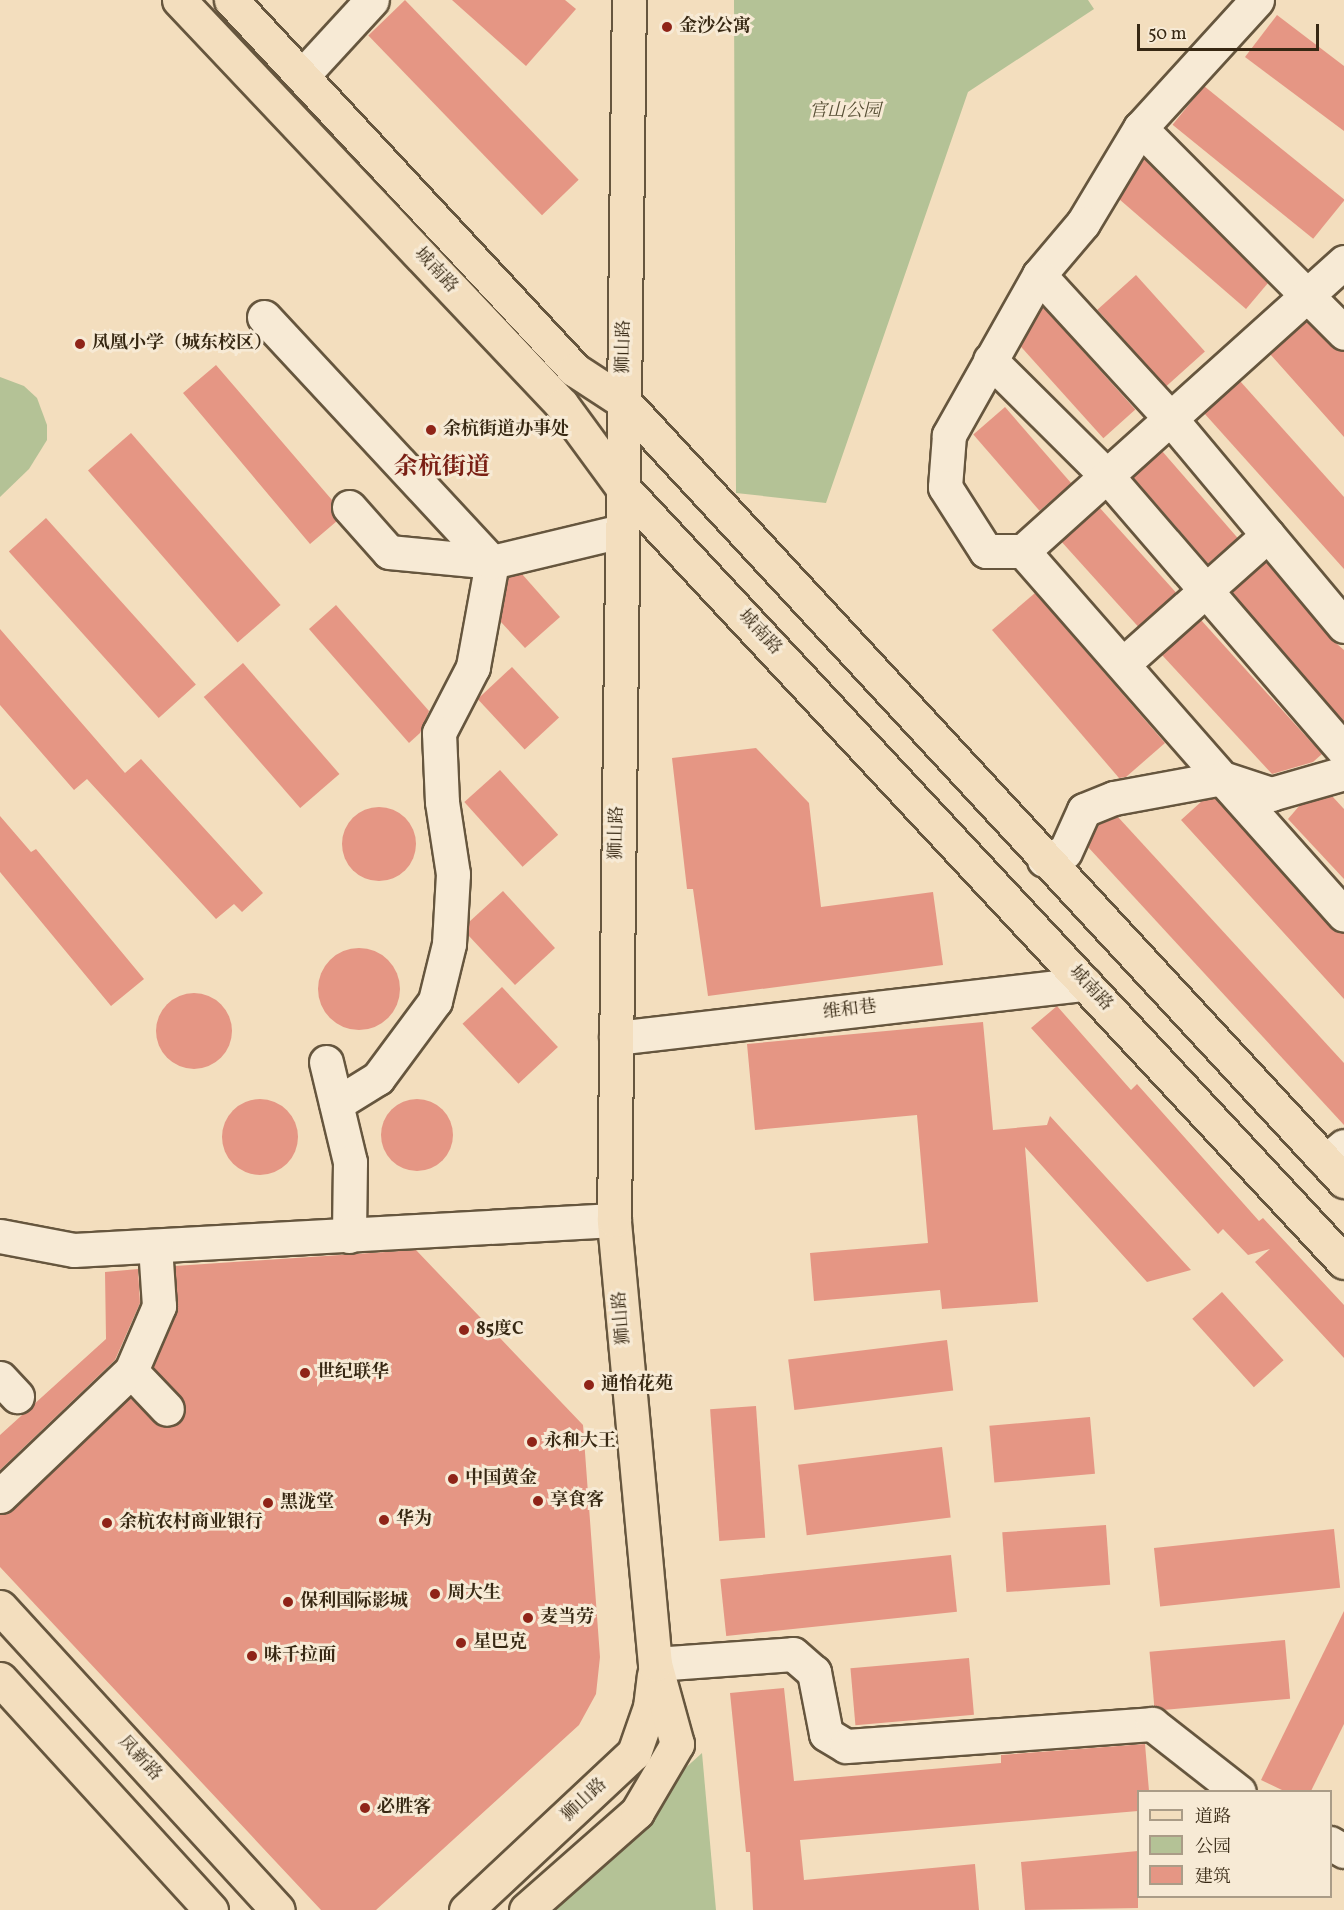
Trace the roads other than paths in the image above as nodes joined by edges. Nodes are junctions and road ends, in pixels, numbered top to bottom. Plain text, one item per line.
1 (179, 0) edge
2 (231, 0) edge
3 (372, 0) edge
4 (629, 0) edge
5 (1257, 0) edge
6 (302, 76) junction
7 (1140, 128) junction
8 (1344, 262) edge
9 (1039, 275) junction
10 (1308, 295) junction
11 (264, 317) dead end
12 (1344, 333) edge
13 (990, 360) junction
14 (624, 402) junction
15 (1170, 418) junction
16 (1107, 476) junction
17 (622, 487) junction
18 (349, 507) dead end
19 (621, 531) junction
20 (1268, 535) junction
21 (1023, 551) junction
22 (492, 562) junction
23 (1208, 593) junction
24 (1344, 626) edge
25 (1123, 664) junction
26 (1344, 751) edge
27 (1344, 773) edge
28 (1222, 778) junction
29 (1044, 860) junction
30 (1344, 915) edge
31 (1085, 984) junction
32 (616, 1038) junction
33 (326, 1062) dead end
34 (336, 1104) junction
35 (1338, 1163) edge
36 (614, 1220) junction
37 (0, 1236) edge
38 (349, 1236) junction
39 (155, 1246) junction
40 (1344, 1262) edge
41 (131, 1371) junction
42 (167, 1409) dead end
43 (0, 1496) edge
44 (0, 1607) edge
45 (655, 1664) junction
46 (0, 1678) edge
47 (1238, 1790) edge
48 (211, 1910) edge
49 (278, 1910) edge
50 (466, 1910) edge
51 (526, 1910) edge

1 - 17 main road, 城南路
2 - 6 main road, 城南路
3 - 6 street
4 - 14 main road, 狮山路
5 - 7 street
6 - 14 main road, 城南路
7 - 9 street
7 - 10 street
8 - 10 street
9 - 13 street
9 - 15 street
10 - 12 street
10 - 15 street
11 - 22 street
13 - 16 street
13 - 21 street
14 - 17 main road, 狮山路
14 - 29 main road, 城南路
15 - 16 street
15 - 20 street
16 - 21 street
16 - 23 street
17 - 19 main road, 狮山路
17 - 31 main road, 城南路
18 - 22 street
19 - 22 street
19 - 32 main road, 狮山路
20 - 23 street
20 - 24 street
21 - 25 street
22 - 34 street
23 - 25 street
23 - 26 street
25 - 28 street
27 - 28 street
28 - 29 street
28 - 30 street
29 - 35 main road, 城南路
31 - 32 street, 维和巷
31 - 40 main road, 城南路
32 - 36 main road, 狮山路
33 - 34 street
34 - 38 street
36 - 38 street
36 - 45 main road, 狮山路
37 - 39 street
38 - 39 street
39 - 41 street
41 - 42 street
41 - 43 street
44 - 49 main road, 凤新路
45 - 47 street
45 - 50 main road, 狮山路
45 - 51 main road, 狮山路
46 - 48 main road

